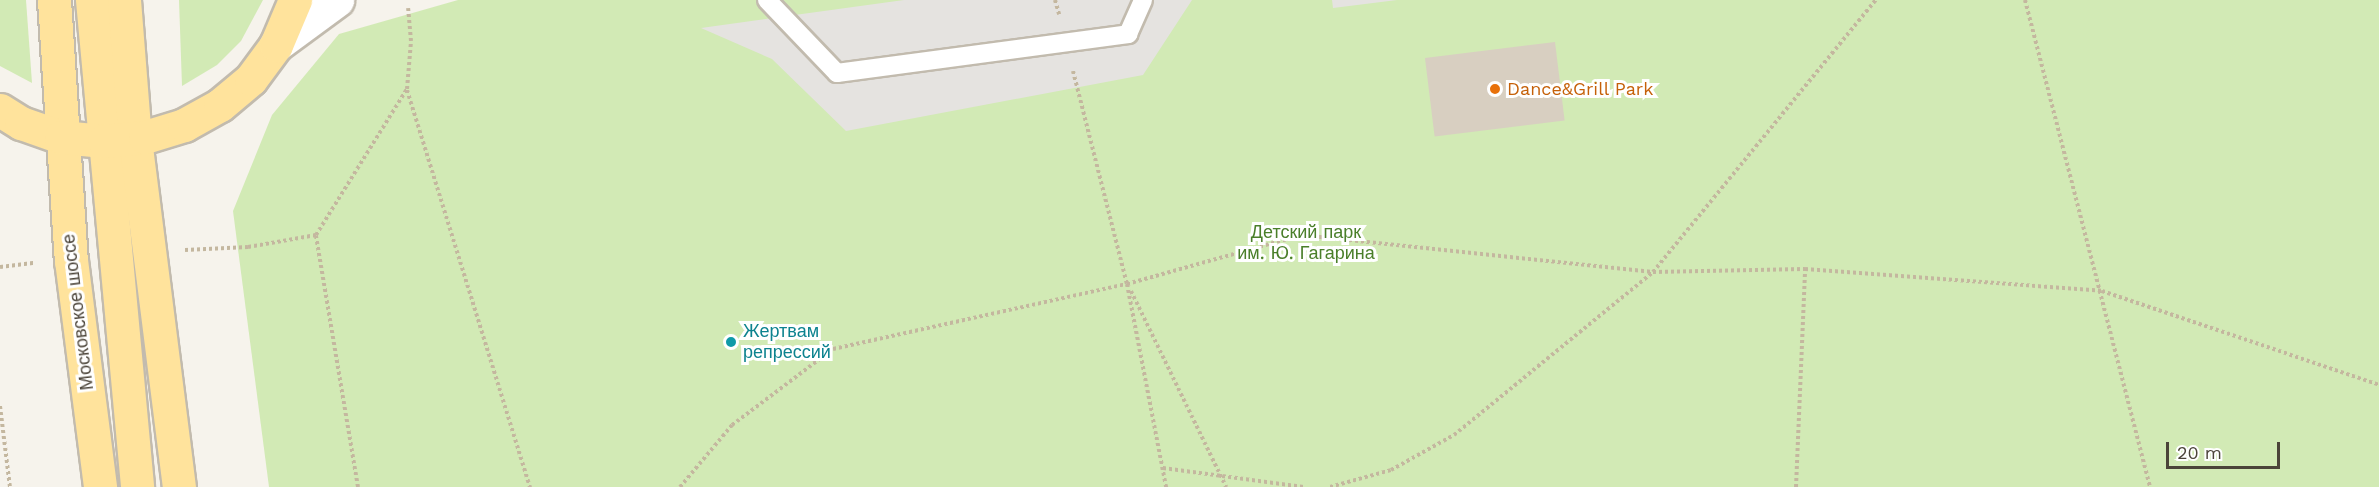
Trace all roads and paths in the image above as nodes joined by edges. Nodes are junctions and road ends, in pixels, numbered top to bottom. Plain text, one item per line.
1 (54, 0) edge
2 (92, 0) edge
3 (124, 0) edge
4 (296, 0) edge
5 (337, 0) edge
6 (767, 0) edge
7 (1055, 0) edge
8 (1143, 0) edge
9 (1876, 0) edge
10 (2025, 0) edge
11 (408, 8) dead end
12 (1065, 42) junction
13 (276, 45) junction
14 (407, 89) junction
15 (0, 110) edge
16 (62, 137) junction
17 (120, 140) junction
18 (1805, 269) junction
19 (1653, 272) junction
20 (1127, 284) junction
21 (2102, 291) junction
22 (2379, 385) edge
23 (0, 406) edge
24 (1163, 468) junction
25 (1222, 476) junction
26 (10, 487) edge
27 (100, 487) edge
28 (137, 487) edge
29 (179, 487) edge
30 (358, 487) edge
31 (531, 487) edge
32 (680, 487) edge
33 (1166, 487) edge
34 (1226, 487) edge
35 (1304, 487) edge
36 (1329, 487) edge
37 (1796, 487) edge
38 (2150, 487) edge

1 - 16 main road, Московское шоссе
2 - 17 main road
3 - 17 main road
4 - 13 main road
5 - 13 street
6 - 12 lane
7 - 12 path
8 - 12 lane
9 - 19 path
10 - 21 path
11 - 14 path
12 - 20 path
13 - 17 main road
14 - 30 path
14 - 31 path
15 - 16 main road
16 - 17 main road
16 - 27 main road, Московское шоссе
17 - 28 main road
17 - 29 main road
18 - 19 path
18 - 21 path
18 - 37 path
19 - 20 path
19 - 36 path
20 - 24 path
20 - 25 path
20 - 32 path
21 - 22 path
21 - 38 path
23 - 26 path
24 - 25 path
24 - 33 path
25 - 34 path
25 - 35 path

